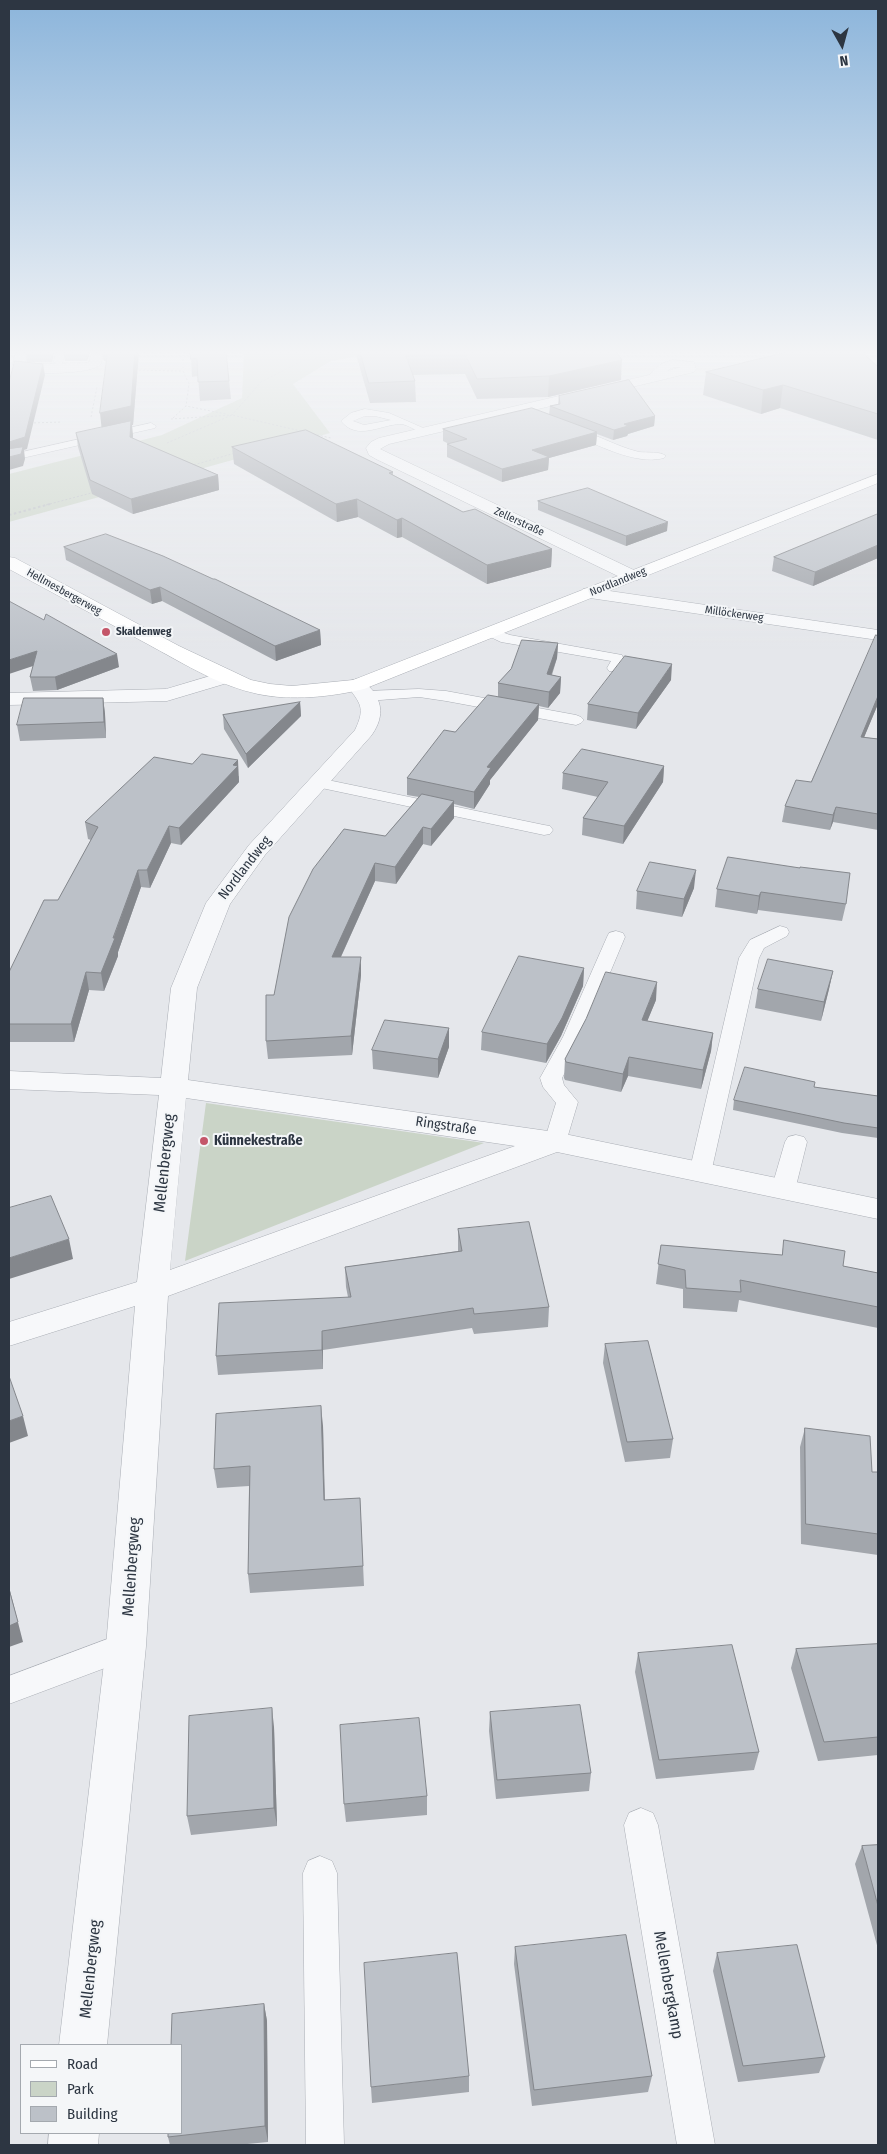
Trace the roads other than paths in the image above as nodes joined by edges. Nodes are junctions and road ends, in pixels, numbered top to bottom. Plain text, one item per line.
1 (38, 452) edge
2 (374, 452) edge
3 (628, 452) edge
4 (660, 456) dead end
5 (9, 458) edge
6 (876, 482) edge
7 (9, 562) edge
8 (632, 576) junction
9 (589, 593) junction
10 (491, 632) junction
11 (878, 635) edge
12 (614, 668) edge
13 (227, 677) junction
14 (362, 690) junction
15 (9, 699) edge
16 (576, 720) dead end
17 (318, 783) junction
18 (544, 830) dead end
19 (780, 932) dead end
20 (616, 937) dead end
21 (9, 1080) edge
22 (173, 1087) junction
23 (555, 1142) junction
24 (796, 1142) dead end
25 (700, 1173) junction
26 (783, 1190) junction
27 (878, 1209) edge
28 (152, 1289) junction
29 (9, 1334) edge
30 (126, 1646) junction
31 (9, 1690) edge
32 (641, 1825) dead end
33 (320, 1873) dead end
34 (83, 2044) edge
35 (326, 2145) edge
36 (696, 2145) edge

1 - 5 lane
2 - 8 street, Zellerstraße
3 - 4 lane
6 - 8 street, Nordlandweg
7 - 13 street, Hellmesbergerweg
8 - 9 street, Nordlandweg
9 - 10 street, Nordlandweg
9 - 11 street, Millöckerweg
10 - 12 lane
10 - 14 street, Nordlandweg
13 - 14 street, Nordlandweg
13 - 15 street
14 - 16 lane
14 - 17 street, Nordlandweg
17 - 18 lane
17 - 22 street, Nordlandweg
19 - 25 lane
20 - 23 lane
21 - 22 street, Ringstraße
22 - 23 street, Ringstraße
22 - 28 street, Mellenbergweg
23 - 25 street, Ringstraße
23 - 28 street
24 - 26 lane
25 - 26 street, Ringstraße
26 - 27 street, Ringstraße
28 - 29 street
28 - 30 street, Mellenbergweg
30 - 31 lane
30 - 34 street, Mellenbergweg
32 - 36 lane, Mellenbergkamp
33 - 35 lane

